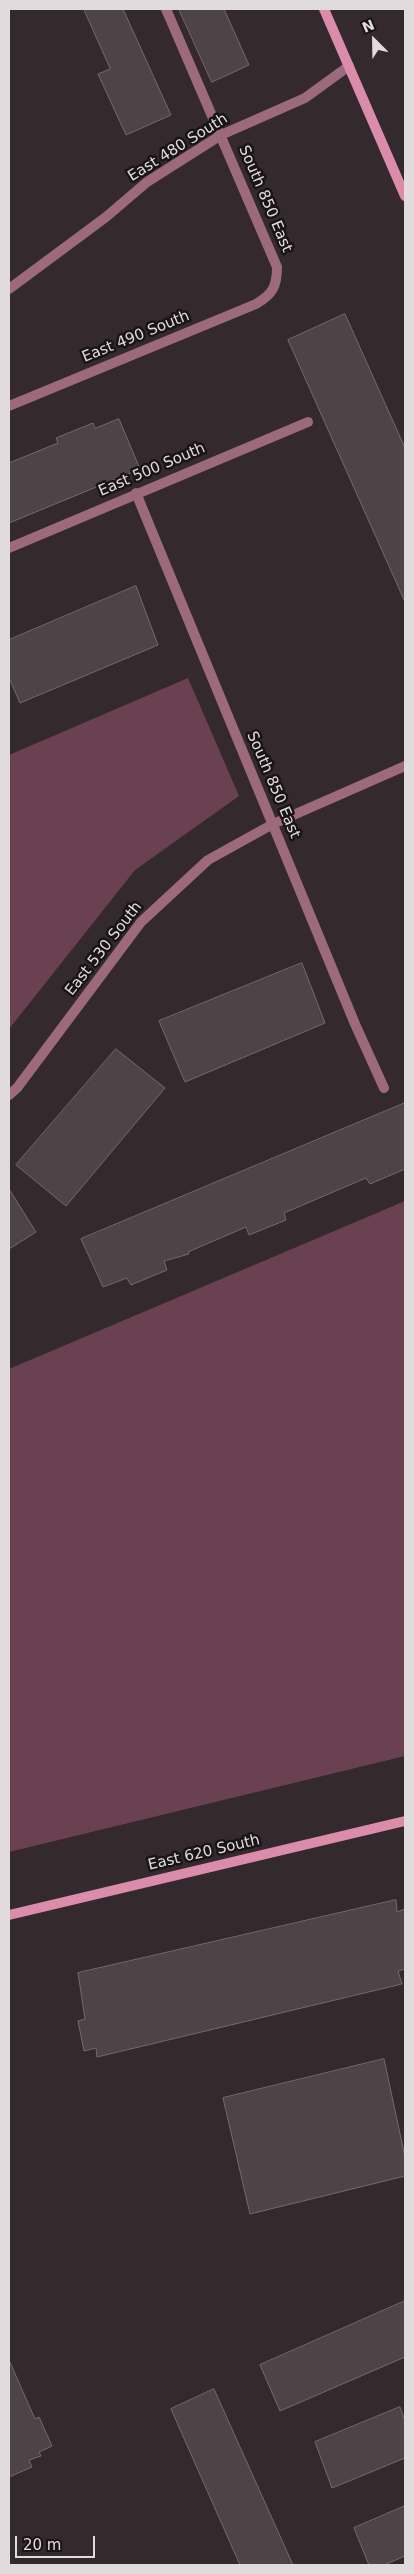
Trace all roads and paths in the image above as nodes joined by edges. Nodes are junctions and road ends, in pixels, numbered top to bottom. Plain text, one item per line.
1 (166, 9) edge
2 (324, 9) edge
3 (349, 66) junction
4 (221, 135) junction
5 (405, 196) edge
6 (9, 288) edge
7 (273, 292) joint
8 (9, 406) edge
9 (308, 422) dead end
10 (136, 493) junction
11 (9, 548) edge
12 (405, 766) edge
13 (273, 824) junction
14 (384, 1088) dead end
15 (9, 1095) edge
16 (405, 1820) edge
17 (9, 1915) edge

1 - 4 street, South 850 East
2 - 3 street
3 - 4 street, East 480 South
3 - 5 street
4 - 6 street, East 480 South
4 - 7 street, South 850 East
7 - 8 street, East 490 South
9 - 10 street, East 500 South
10 - 11 street, East 500 South
10 - 13 street, South 850 East
12 - 13 street, East 530 South
13 - 14 street, South 850 East
13 - 15 street, East 530 South
16 - 17 street, East 620 South

